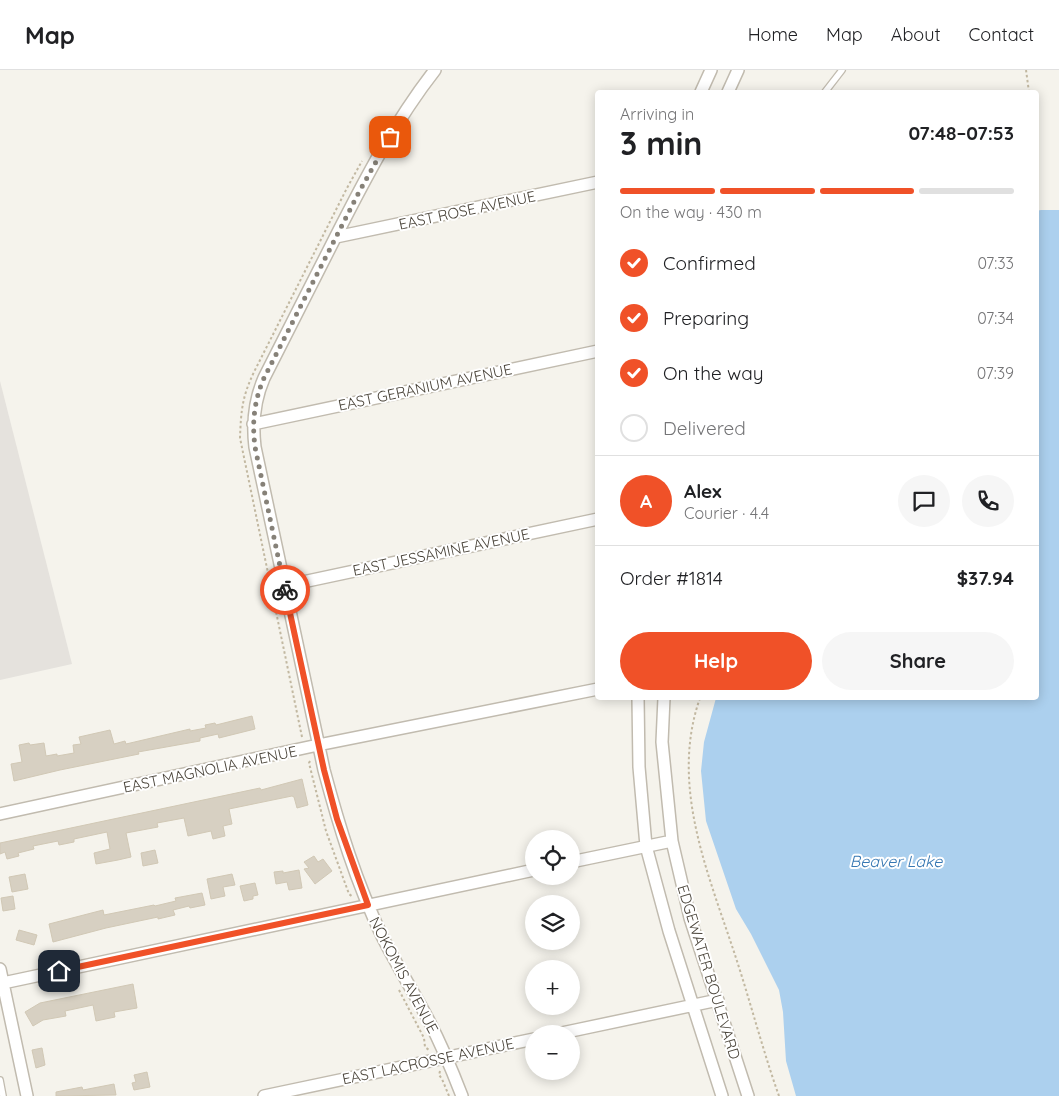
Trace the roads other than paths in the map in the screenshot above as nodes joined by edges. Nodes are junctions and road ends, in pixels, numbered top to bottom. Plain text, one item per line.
1 (435, 70) edge
2 (711, 70) edge
3 (738, 70) edge
4 (842, 70) edge
5 (702, 90) edge
6 (729, 90) edge
7 (827, 90) edge
8 (595, 183) edge
9 (336, 237) junction
10 (595, 351) edge
11 (253, 424) junction
12 (595, 520) edge
13 (284, 586) junction
14 (595, 690) edge
15 (638, 700) edge
16 (664, 700) edge
17 (318, 746) junction
18 (0, 814) edge
19 (672, 841) junction
20 (646, 846) junction
21 (580, 860) edge
22 (525, 872) edge
23 (368, 905) junction
24 (0, 969) edge
25 (3, 983) junction
26 (718, 1000) junction
27 (693, 1005) junction
28 (580, 1029) edge
29 (525, 1041) edge
30 (446, 1057) junction
31 (0, 1080) edge
32 (3, 1096) edge
33 (27, 1096) edge
34 (264, 1096) edge
35 (462, 1096) edge
36 (722, 1096) edge
37 (748, 1096) edge

1 - 9 street, NOKOMIS AVENUE
2 - 5 street
3 - 6 street
4 - 7 lane
8 - 9 street, EAST ROSE AVENUE
9 - 11 street, NOKOMIS AVENUE
10 - 11 street, EAST GERANIUM AVENUE
11 - 13 street, NOKOMIS AVENUE
12 - 13 street, EAST JESSAMINE AVENUE
13 - 17 street, NOKOMIS AVENUE
14 - 17 street, EAST MAGNOLIA AVENUE
15 - 20 street, EDGEWATER BOULEVARD
16 - 19 street, EDGEWATER BOULEVARD
17 - 18 street, EAST MAGNOLIA AVENUE
17 - 23 street, NOKOMIS AVENUE
19 - 20 street
19 - 26 street, EDGEWATER BOULEVARD
20 - 21 street
20 - 27 street, EDGEWATER BOULEVARD
22 - 23 street
23 - 25 street
23 - 30 street, NOKOMIS AVENUE
24 - 25 street
25 - 33 street
26 - 27 street
26 - 37 street, EDGEWATER BOULEVARD
27 - 28 street
27 - 36 street, EDGEWATER BOULEVARD
29 - 30 street, EAST LACROSSE AVENUE
30 - 34 street, EAST LACROSSE AVENUE
30 - 35 street, NOKOMIS AVENUE
31 - 32 lane

